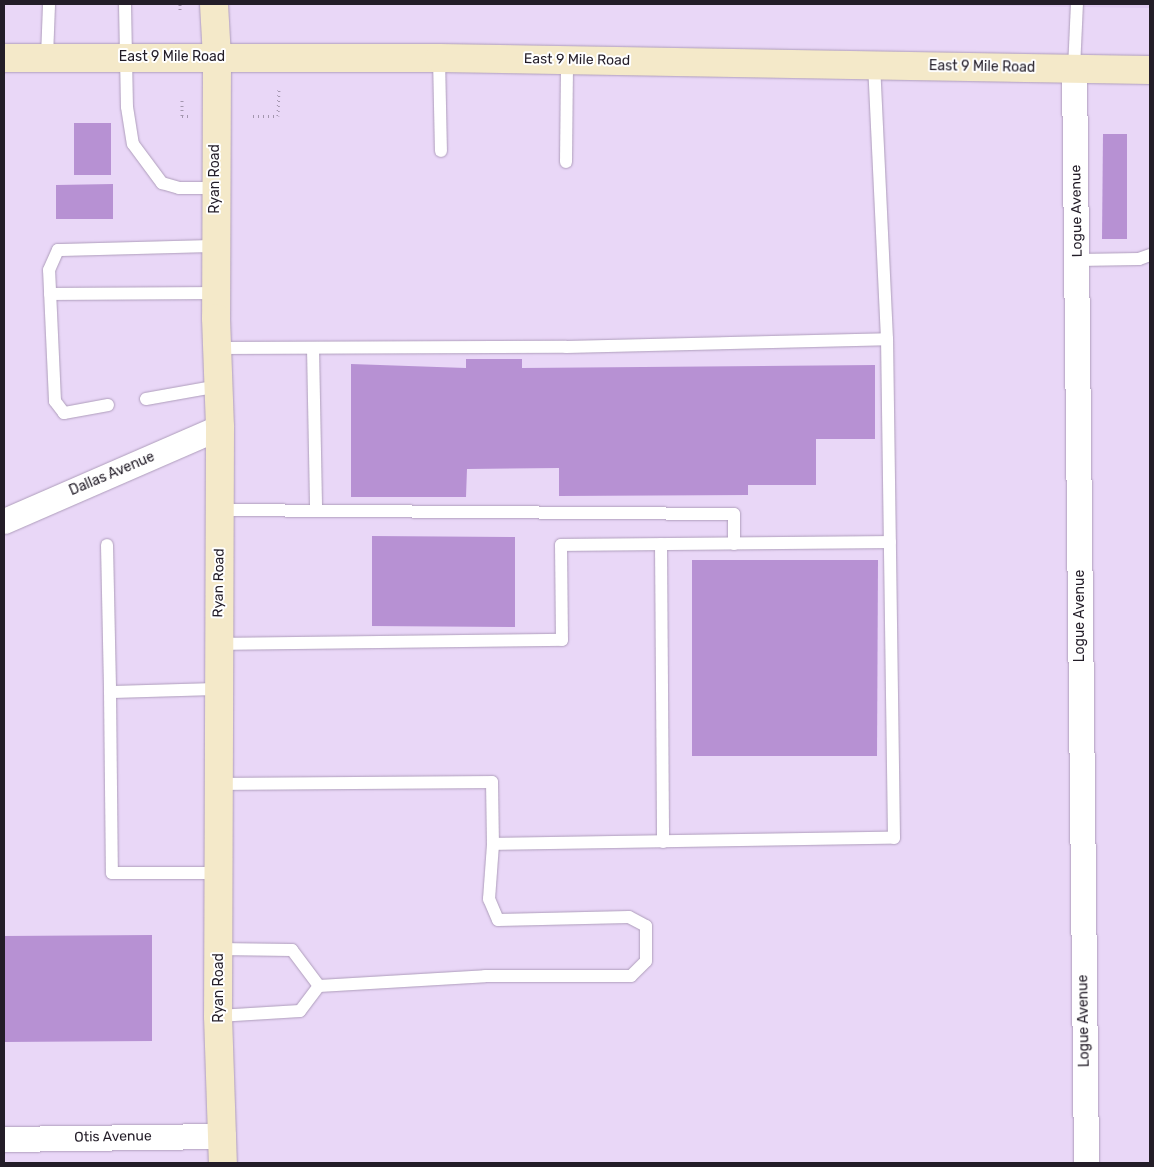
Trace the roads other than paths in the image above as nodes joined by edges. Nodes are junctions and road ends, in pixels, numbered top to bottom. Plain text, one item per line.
1 (49, 4) edge
2 (125, 4) edge
3 (214, 4) edge
4 (1077, 4) edge
5 (47, 57) junction
6 (127, 57) junction
7 (217, 57) junction
8 (4, 58) edge
9 (440, 58) junction
10 (567, 60) junction
11 (874, 65) junction
12 (1074, 69) junction
13 (1150, 70) edge
14 (441, 151) dead end
15 (566, 162) dead end
16 (215, 188) junction
17 (215, 246) junction
18 (1150, 255) edge
19 (1078, 260) junction
20 (216, 293) junction
21 (50, 294) junction
22 (886, 339) junction
23 (217, 348) junction
24 (313, 348) junction
25 (218, 386) junction
26 (146, 399) dead end
27 (108, 405) dead end
28 (220, 428) junction
29 (220, 510) junction
30 (316, 510) junction
31 (4, 521) edge
32 (890, 542) junction
33 (661, 544) junction
34 (734, 544) junction
35 (107, 545) dead end
36 (218, 644) junction
37 (218, 689) junction
38 (110, 692) junction
39 (218, 784) junction
40 (663, 842) junction
41 (493, 844) junction
42 (218, 873) junction
43 (218, 948) junction
44 (319, 986) junction
45 (218, 1016) junction
46 (223, 1136) junction
47 (4, 1139) edge
48 (223, 1163) edge
49 (1086, 1163) edge

1 - 5 lane
2 - 6 lane
3 - 7 main road, Ryan Road
4 - 12 lane
5 - 6 main road, East 9 Mile Road
5 - 8 main road, East 9 Mile Road
6 - 7 main road, East 9 Mile Road
6 - 16 lane
7 - 9 main road, East 9 Mile Road
7 - 16 main road, Ryan Road
9 - 10 main road, East 9 Mile Road
9 - 14 lane
10 - 11 main road, East 9 Mile Road
10 - 15 lane
11 - 12 main road, East 9 Mile Road
11 - 22 lane
12 - 13 main road, East 9 Mile Road
12 - 19 street, Logue Avenue
16 - 17 main road, Ryan Road
17 - 20 main road, Ryan Road
17 - 21 lane
18 - 19 lane
19 - 49 street, Logue Avenue
20 - 21 lane
20 - 23 main road, Ryan Road
21 - 27 lane
22 - 24 lane
22 - 32 lane
23 - 24 lane
23 - 25 main road, Ryan Road
24 - 30 lane
25 - 26 lane
25 - 28 main road, Ryan Road
28 - 29 main road, Ryan Road
28 - 31 street, Dallas Avenue
29 - 30 lane
29 - 36 main road, Ryan Road
30 - 34 lane
32 - 34 lane
32 - 40 lane
33 - 34 lane
33 - 36 lane
33 - 40 lane
35 - 38 lane
36 - 37 main road, Ryan Road
37 - 38 lane
37 - 39 main road, Ryan Road
38 - 42 lane
39 - 41 lane
39 - 42 main road, Ryan Road
40 - 41 lane
41 - 44 lane
42 - 43 main road, Ryan Road
43 - 44 lane
43 - 45 main road, Ryan Road
44 - 45 lane
45 - 46 main road, Ryan Road
46 - 47 street, Otis Avenue
46 - 48 main road, Ryan Road

